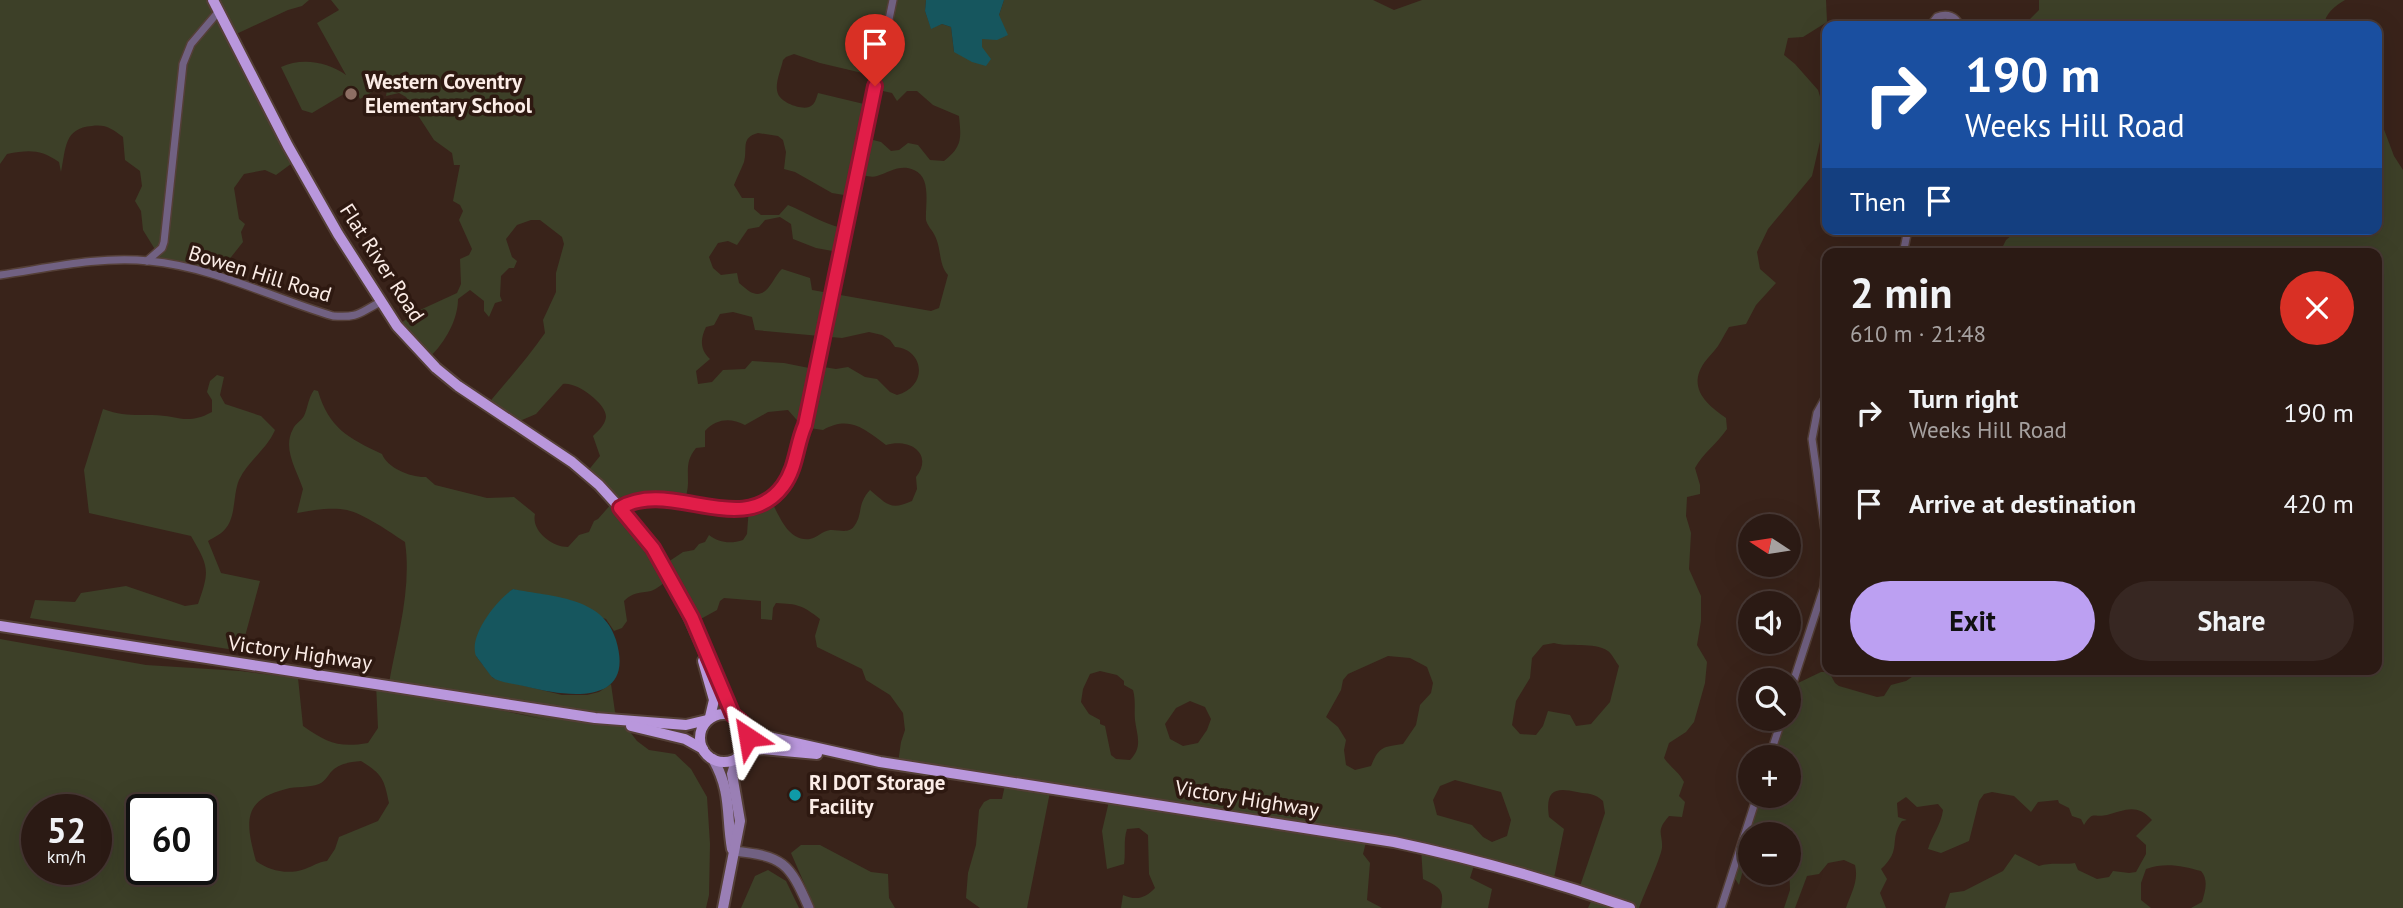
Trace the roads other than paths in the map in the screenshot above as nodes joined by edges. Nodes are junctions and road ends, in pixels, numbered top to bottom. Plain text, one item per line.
1 (213, 0) edge
2 (893, 0) edge
3 (219, 11) junction
4 (1934, 21) edge
5 (1957, 21) edge
6 (147, 261) junction
7 (0, 275) edge
8 (381, 302) junction
9 (1822, 404) edge
10 (620, 508) junction
11 (1822, 509) edge
12 (1822, 593) edge
13 (692, 618) junction
14 (0, 626) edge
15 (1798, 668) edge
16 (733, 715) junction
17 (595, 718) junction
18 (709, 719) junction
19 (747, 728) junction
20 (702, 749) junction
21 (740, 756) junction
22 (852, 756) junction
23 (713, 760) junction
24 (1753, 808) edge
25 (733, 851) junction
26 (723, 908) edge
27 (809, 908) edge
28 (1630, 908) edge
29 (1721, 908) edge

1 - 3 main road, Flat River Road
2 - 10 street
3 - 6 street
3 - 8 main road, Flat River Road
4 - 5 street
6 - 7 street, Bowen Hill Road
6 - 8 street, Bowen Hill Road
8 - 10 main road, Flat River Road
9 - 11 street
10 - 13 main road, Flat River Road
12 - 15 street
13 - 16 main road, Flat River Road
13 - 18 main road, Flat River Road
14 - 17 main road, Victory Highway
16 - 18 main road
16 - 19 main road
17 - 18 main road, Victory Highway
17 - 20 main road, Victory Highway
18 - 20 main road
19 - 21 main road
19 - 22 main road, Victory Highway
20 - 23 main road
21 - 22 main road, Victory Highway
21 - 23 main road
21 - 25 main road
22 - 28 main road, Victory Highway
23 - 25 main road
24 - 29 street
25 - 26 main road
25 - 27 street

